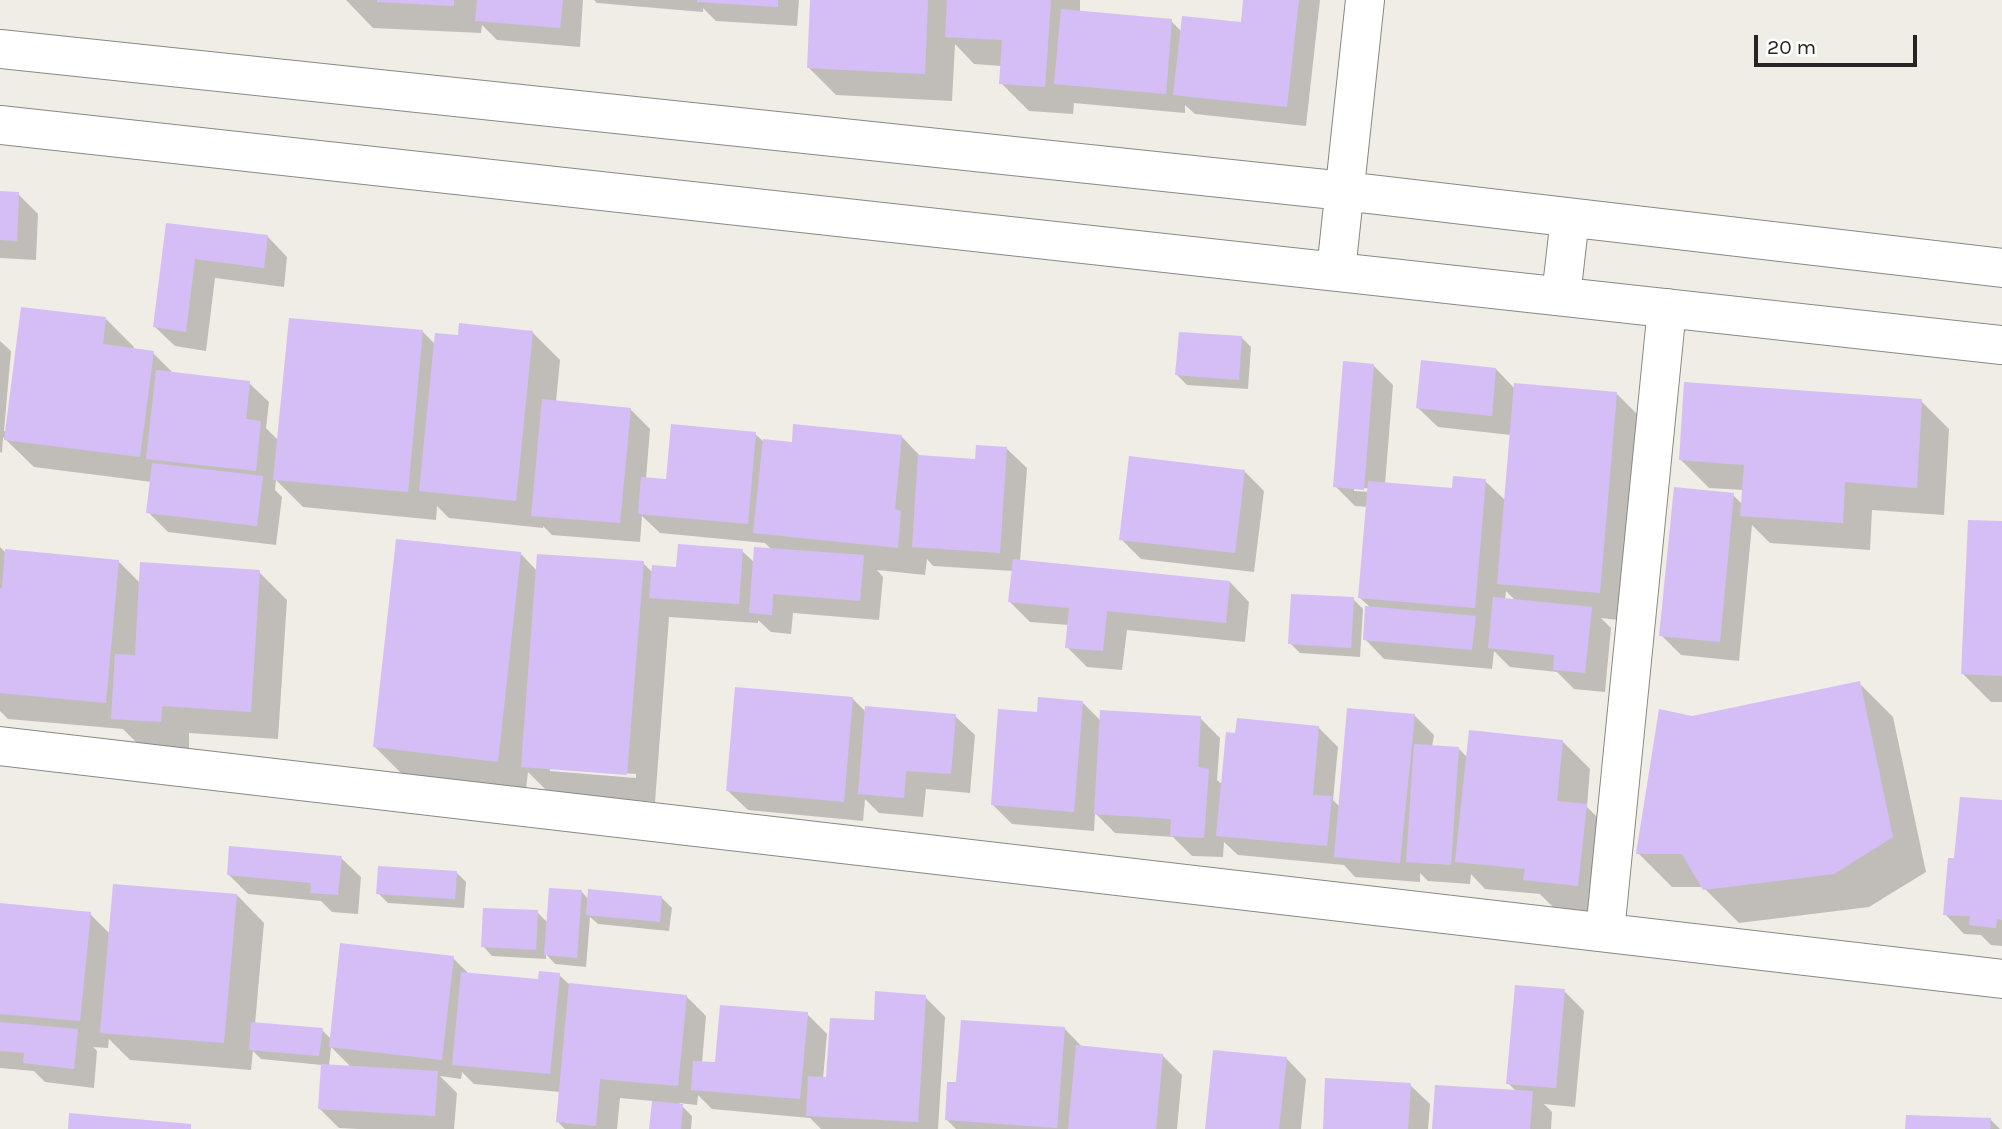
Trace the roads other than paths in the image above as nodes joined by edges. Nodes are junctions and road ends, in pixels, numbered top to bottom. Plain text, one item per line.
1 (1365, 0) edge
2 (0, 49) edge
3 (0, 125) edge
4 (1343, 191) junction
5 (1570, 218) junction
6 (2002, 268) edge
7 (1336, 271) junction
8 (1561, 296) junction
9 (1667, 308) junction
10 (2002, 345) edge
11 (0, 746) edge
12 (1605, 932) junction
13 (2002, 979) edge

1 - 4 street
2 - 4 street
3 - 7 street
4 - 5 street
4 - 7 street
5 - 6 street
5 - 8 street
7 - 8 street
8 - 9 street
9 - 10 street
9 - 12 street
11 - 12 street
12 - 13 street

